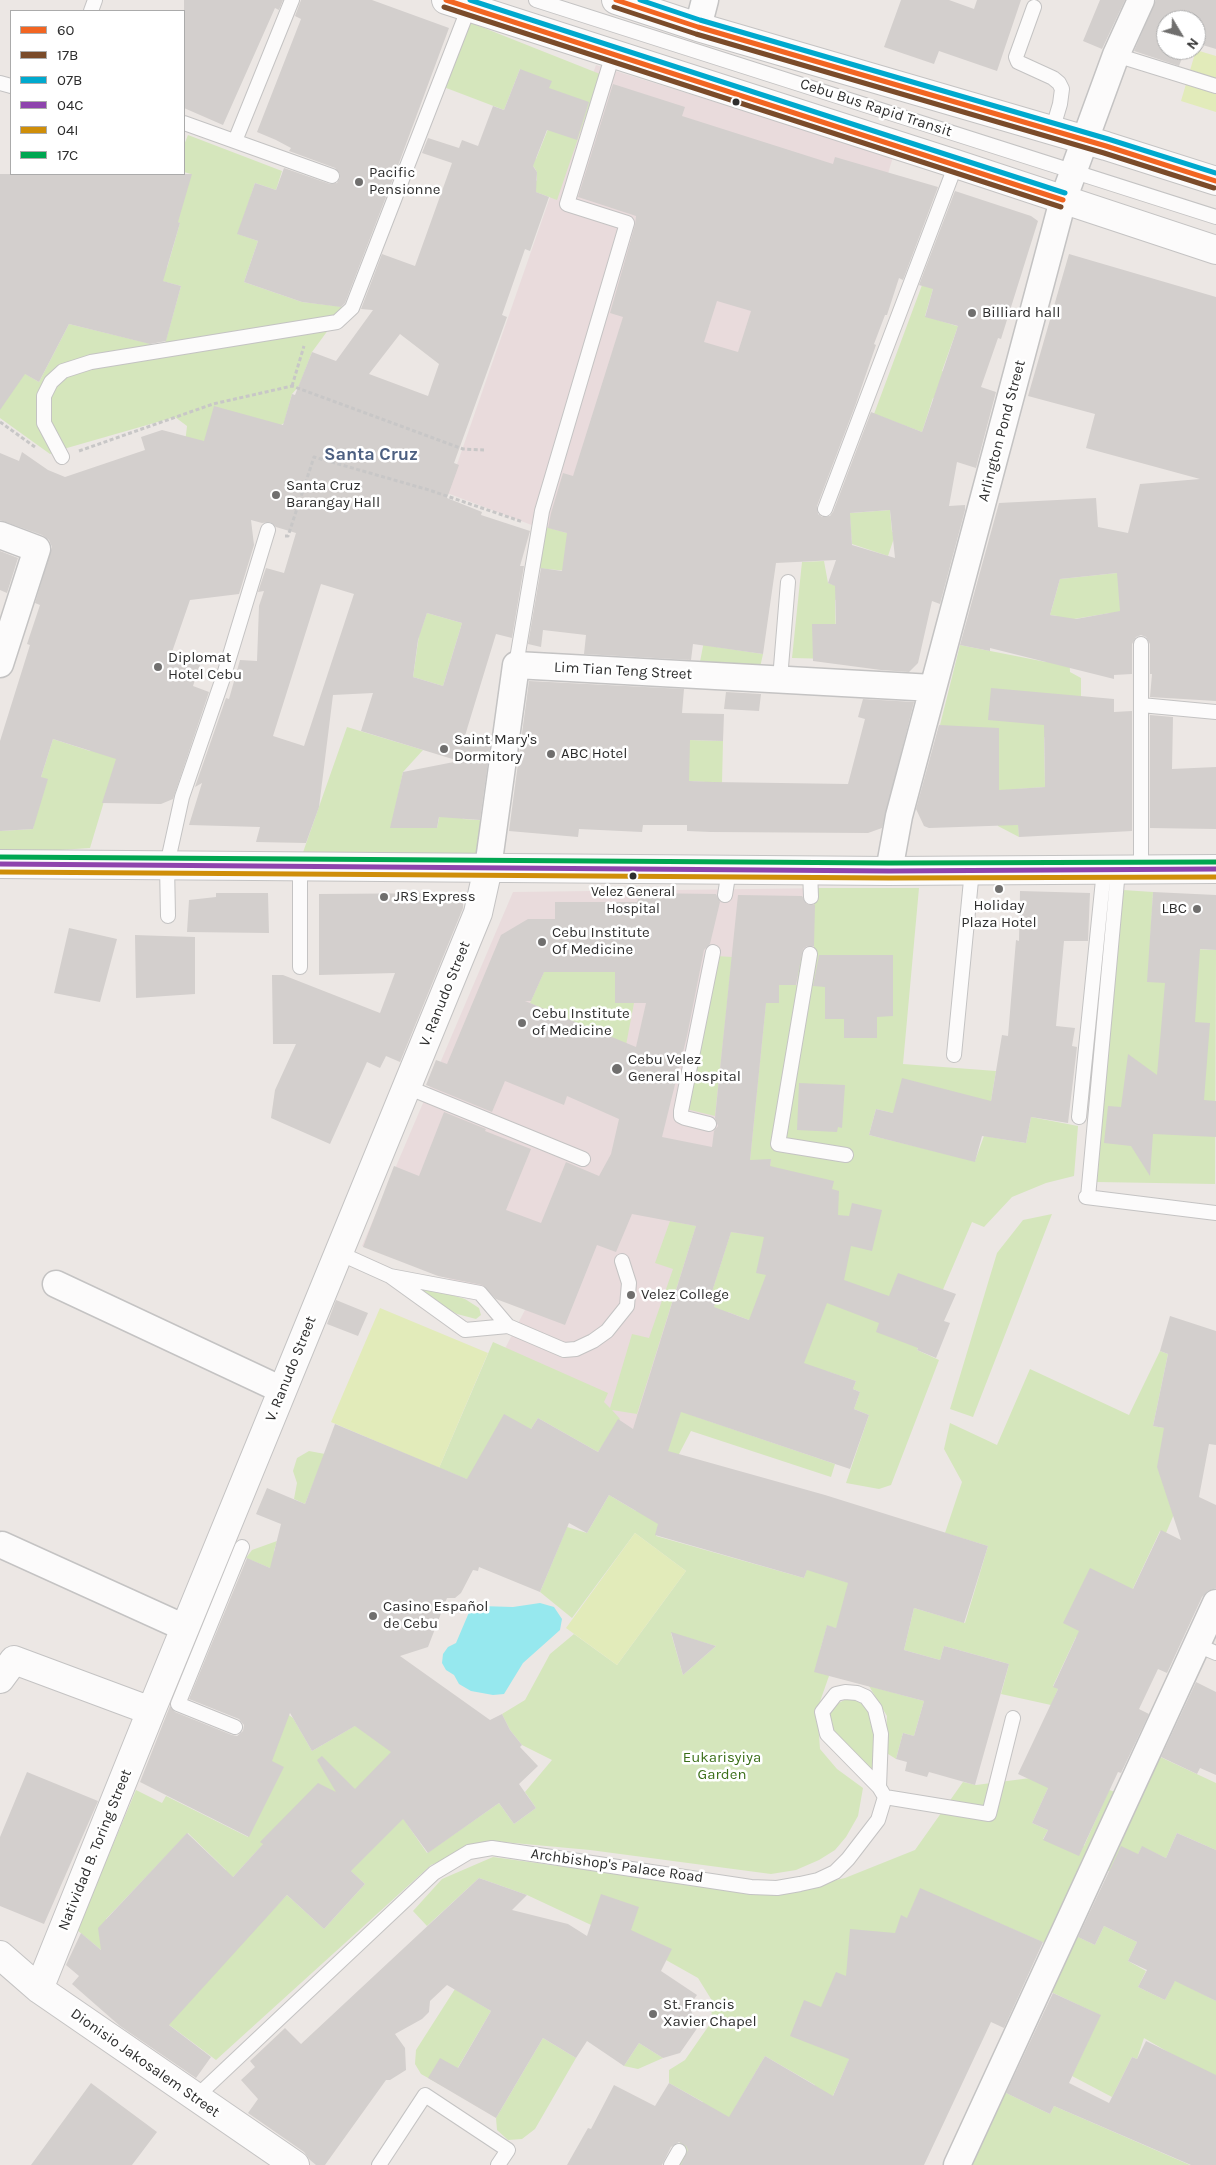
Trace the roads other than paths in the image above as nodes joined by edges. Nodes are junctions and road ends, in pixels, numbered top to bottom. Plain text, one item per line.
1 (292, 0) edge
2 (536, 0) edge
3 (616, 0) edge
4 (706, 0) edge
5 (1141, 0) edge
6 (457, 4) edge
7 (1034, 7) dead end
8 (506, 9) edge
9 (698, 27) junction
10 (613, 54) junction
11 (1116, 55) junction
12 (1216, 86) edge
13 (185, 122) edge
14 (1052, 131) junction
15 (1086, 140) junction
16 (235, 141) junction
17 (956, 164) junction
18 (1074, 171) junction
19 (332, 176) dead end
20 (1216, 181) edge
21 (1064, 200) junction
22 (1216, 217) edge
23 (1216, 250) edge
24 (62, 457) road end
25 (825, 509) dead end
26 (268, 530) road end
27 (0, 535) edge
28 (788, 582) dead end
29 (1141, 644) dead end
30 (0, 664) edge
31 (516, 665) junction
32 (780, 679) junction
33 (933, 688) junction
34 (1141, 705) junction
35 (1216, 712) edge
36 (0, 864) edge
37 (167, 865) junction
38 (300, 866) junction
39 (488, 868) junction
40 (1216, 869) edge
41 (810, 870) junction
42 (972, 870) junction
43 (1121, 870) junction
44 (889, 871) junction
45 (811, 897) dead end
46 (168, 916) dead end
47 (713, 952) dead end
48 (810, 954) dead end
49 (300, 967) dead end
50 (954, 1055) dead end
51 (407, 1087) junction
52 (1079, 1117) dead end
53 (709, 1124) dead end
54 (846, 1155) dead end
55 (583, 1159) dead end
56 (1216, 1213) edge
57 (339, 1253) junction
58 (622, 1261) dead end
59 (390, 1276) junction
60 (56, 1284) dead end
61 (508, 1326) junction
62 (282, 1390) junction
63 (2, 1545) dead end
64 (242, 1547) dead end
65 (1216, 1603) edge
66 (185, 1628) junction
67 (1206, 1649) edge
68 (5, 1663) edge
69 (172, 1689) junction
70 (151, 1711) junction
71 (1013, 1718) dead end
72 (235, 1727) dead end
73 (882, 1792) junction
74 (0, 1955) edge
75 (39, 1989) junction
76 (195, 2098) junction
77 (679, 2151) dead end
78 (295, 2165) edge
79 (379, 2165) edge
80 (498, 2165) edge
81 (671, 2165) edge
82 (957, 2165) edge

1 - 16 lane
2 - 18 lane, Cebu Bus Rapid Transit
3 - 9 street
4 - 9 street
5 - 11 street, Arlington Pond Street
6 - 8 street
6 - 24 lane
7 - 14 lane
8 - 10 street
9 - 14 street
10 - 17 street
10 - 31 lane
11 - 12 lane
11 - 15 street, Arlington Pond Street
13 - 16 lane
14 - 15 street
15 - 18 street, Arlington Pond Street
15 - 20 street
16 - 19 lane
17 - 21 street
17 - 25 lane
18 - 21 street, Arlington Pond Street
18 - 22 lane, Cebu Bus Rapid Transit
21 - 23 street
21 - 33 street, Arlington Pond Street
26 - 37 lane
27 - 30 street
28 - 32 lane
29 - 34 lane
31 - 32 street, Lim Tian Teng Street
31 - 39 street
32 - 33 street, Lim Tian Teng Street
33 - 44 street, Arlington Pond Street
34 - 35 lane
34 - 43 lane
36 - 37 street
37 - 38 street
37 - 46 lane
38 - 39 street
38 - 49 lane
39 - 41 street
39 - 51 street, V. Ranudo Street
40 - 43 street
41 - 44 street
41 - 45 lane
42 - 43 street
42 - 44 street
42 - 50 lane
43 - 52 lane
43 - 56 lane
47 - 53 lane
48 - 54 lane
51 - 55 lane
51 - 57 street, V. Ranudo Street
57 - 59 lane
57 - 62 street, V. Ranudo Street
58 - 61 lane
59 - 61 lane
59 - 61 lane
60 - 62 street
62 - 66 street, V. Ranudo Street
63 - 66 street
64 - 69 lane
65 - 67 street
66 - 69 street, V. Ranudo Street
67 - 82 street
68 - 70 street
69 - 70 street, V. Ranudo Street
69 - 72 lane
70 - 75 street, Natividad B. Toring Street
71 - 73 lane
73 - 73 lane, Archbishop's Palace Road
73 - 76 lane, Archbishop's Palace Road
74 - 75 street, Dionisio Jakosalem Street
75 - 76 street, Dionisio Jakosalem Street
76 - 78 street, Dionisio Jakosalem Street
77 - 81 lane
79 - 80 lane

